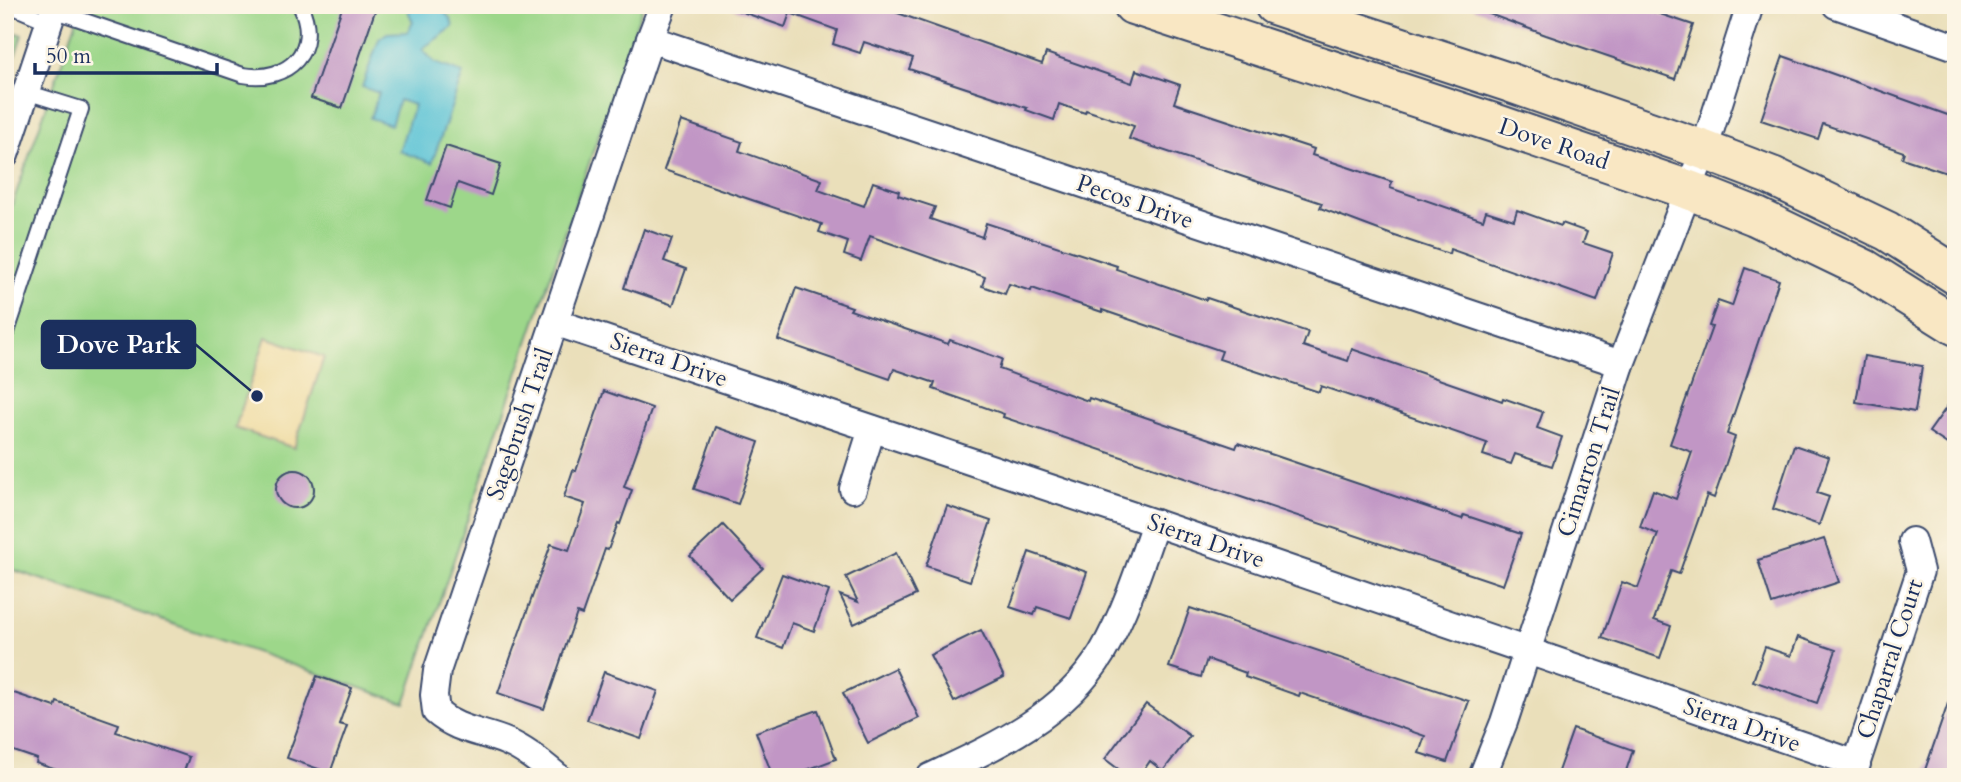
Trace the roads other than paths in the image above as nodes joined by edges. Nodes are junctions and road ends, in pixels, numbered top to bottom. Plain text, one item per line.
1 (9, 5) edge
2 (300, 5) edge
3 (663, 5) edge
4 (1133, 5) edge
5 (1273, 5) edge
6 (1750, 5) edge
7 (1836, 5) edge
8 (52, 12) edge
9 (650, 40) junction
10 (1956, 47) edge
11 (26, 92) junction
12 (1704, 150) junction
13 (5, 155) edge
14 (1689, 190) junction
15 (1956, 275) edge
16 (554, 322) junction
17 (1956, 326) edge
18 (5, 338) edge
19 (1620, 364) junction
20 (872, 429) junction
21 (853, 489) dead end
22 (1155, 523) junction
23 (1912, 541) dead end
24 (1527, 650) junction
25 (1854, 770) edge
26 (558, 777) edge
27 (930, 777) edge
28 (1482, 777) edge

1 - 8 lane
2 - 8 lane
3 - 9 street, Sagebrush Trail
4 - 14 main road, Dove Road
5 - 12 main road, Dove Road
6 - 12 street, Cimarron Trail
7 - 10 street
8 - 11 street
9 - 16 street, Sagebrush Trail
9 - 19 street, Pecos Drive
11 - 13 street
11 - 18 lane
12 - 14 street, Cimarron Trail
12 - 15 main road, Dove Road
14 - 17 main road, Dove Road
14 - 19 street, Cimarron Trail
16 - 20 street, Sierra Drive
16 - 26 street, Sagebrush Trail
19 - 24 street, Cimarron Trail
20 - 21 street
20 - 22 street, Sierra Drive
22 - 24 street, Sierra Drive
22 - 27 street
23 - 25 street, Chaparral Court
24 - 25 street, Sierra Drive
24 - 28 street, Cimarron Trail

